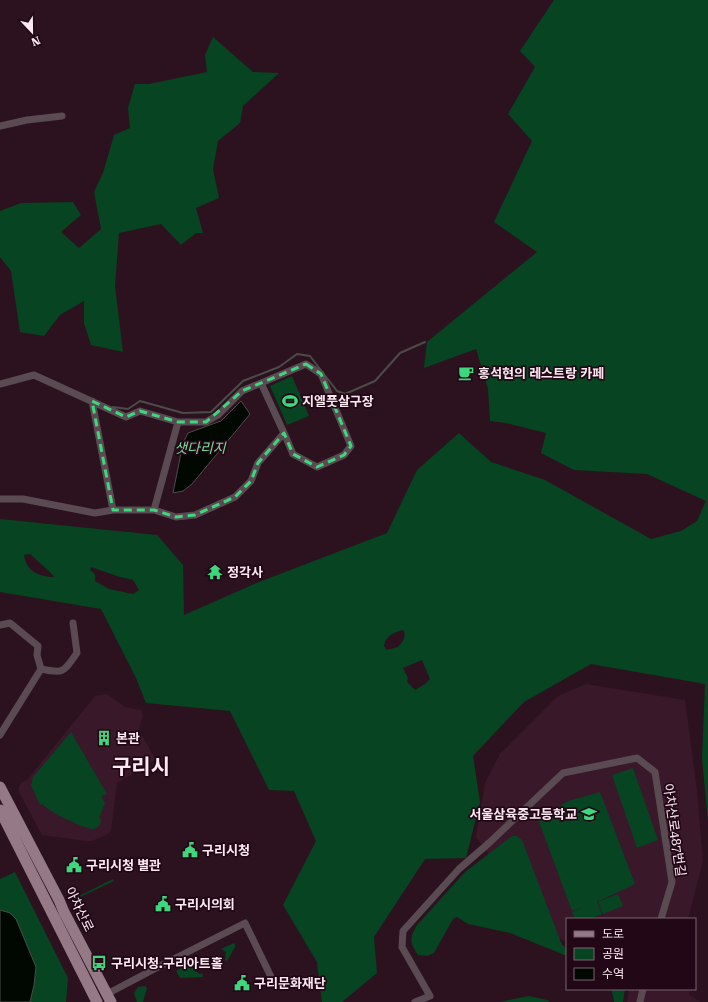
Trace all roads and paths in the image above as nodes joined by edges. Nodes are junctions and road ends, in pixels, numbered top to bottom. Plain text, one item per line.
1 (62, 116) dead end
2 (0, 126) edge
3 (261, 383) junction
4 (0, 384) edge
5 (92, 401) junction
6 (178, 422) junction
7 (284, 433) junction
8 (0, 499) edge
9 (113, 510) junction
10 (154, 510) junction
11 (73, 623) dead end
12 (0, 625) edge
13 (41, 669) junction
14 (0, 735) edge
15 (0, 787) edge
16 (0, 810) edge
17 (661, 918) edge
18 (274, 983) dead end
19 (643, 990) edge
20 (109, 998) edge
21 (97, 1002) edge
22 (415, 1002) edge
23 (640, 1002) edge

1 - 2 street
3 - 6 street
3 - 7 street
3 - 7 street
4 - 5 street
5 - 6 street
5 - 9 street
6 - 10 street
7 - 10 street
8 - 9 street
9 - 10 street
11 - 13 street
12 - 13 street
13 - 14 street
15 - 20 main road, 아차산로
16 - 21 main road, 아차산로
17 - 22 street, 아차산로487번길
18 - 20 street
19 - 23 street

